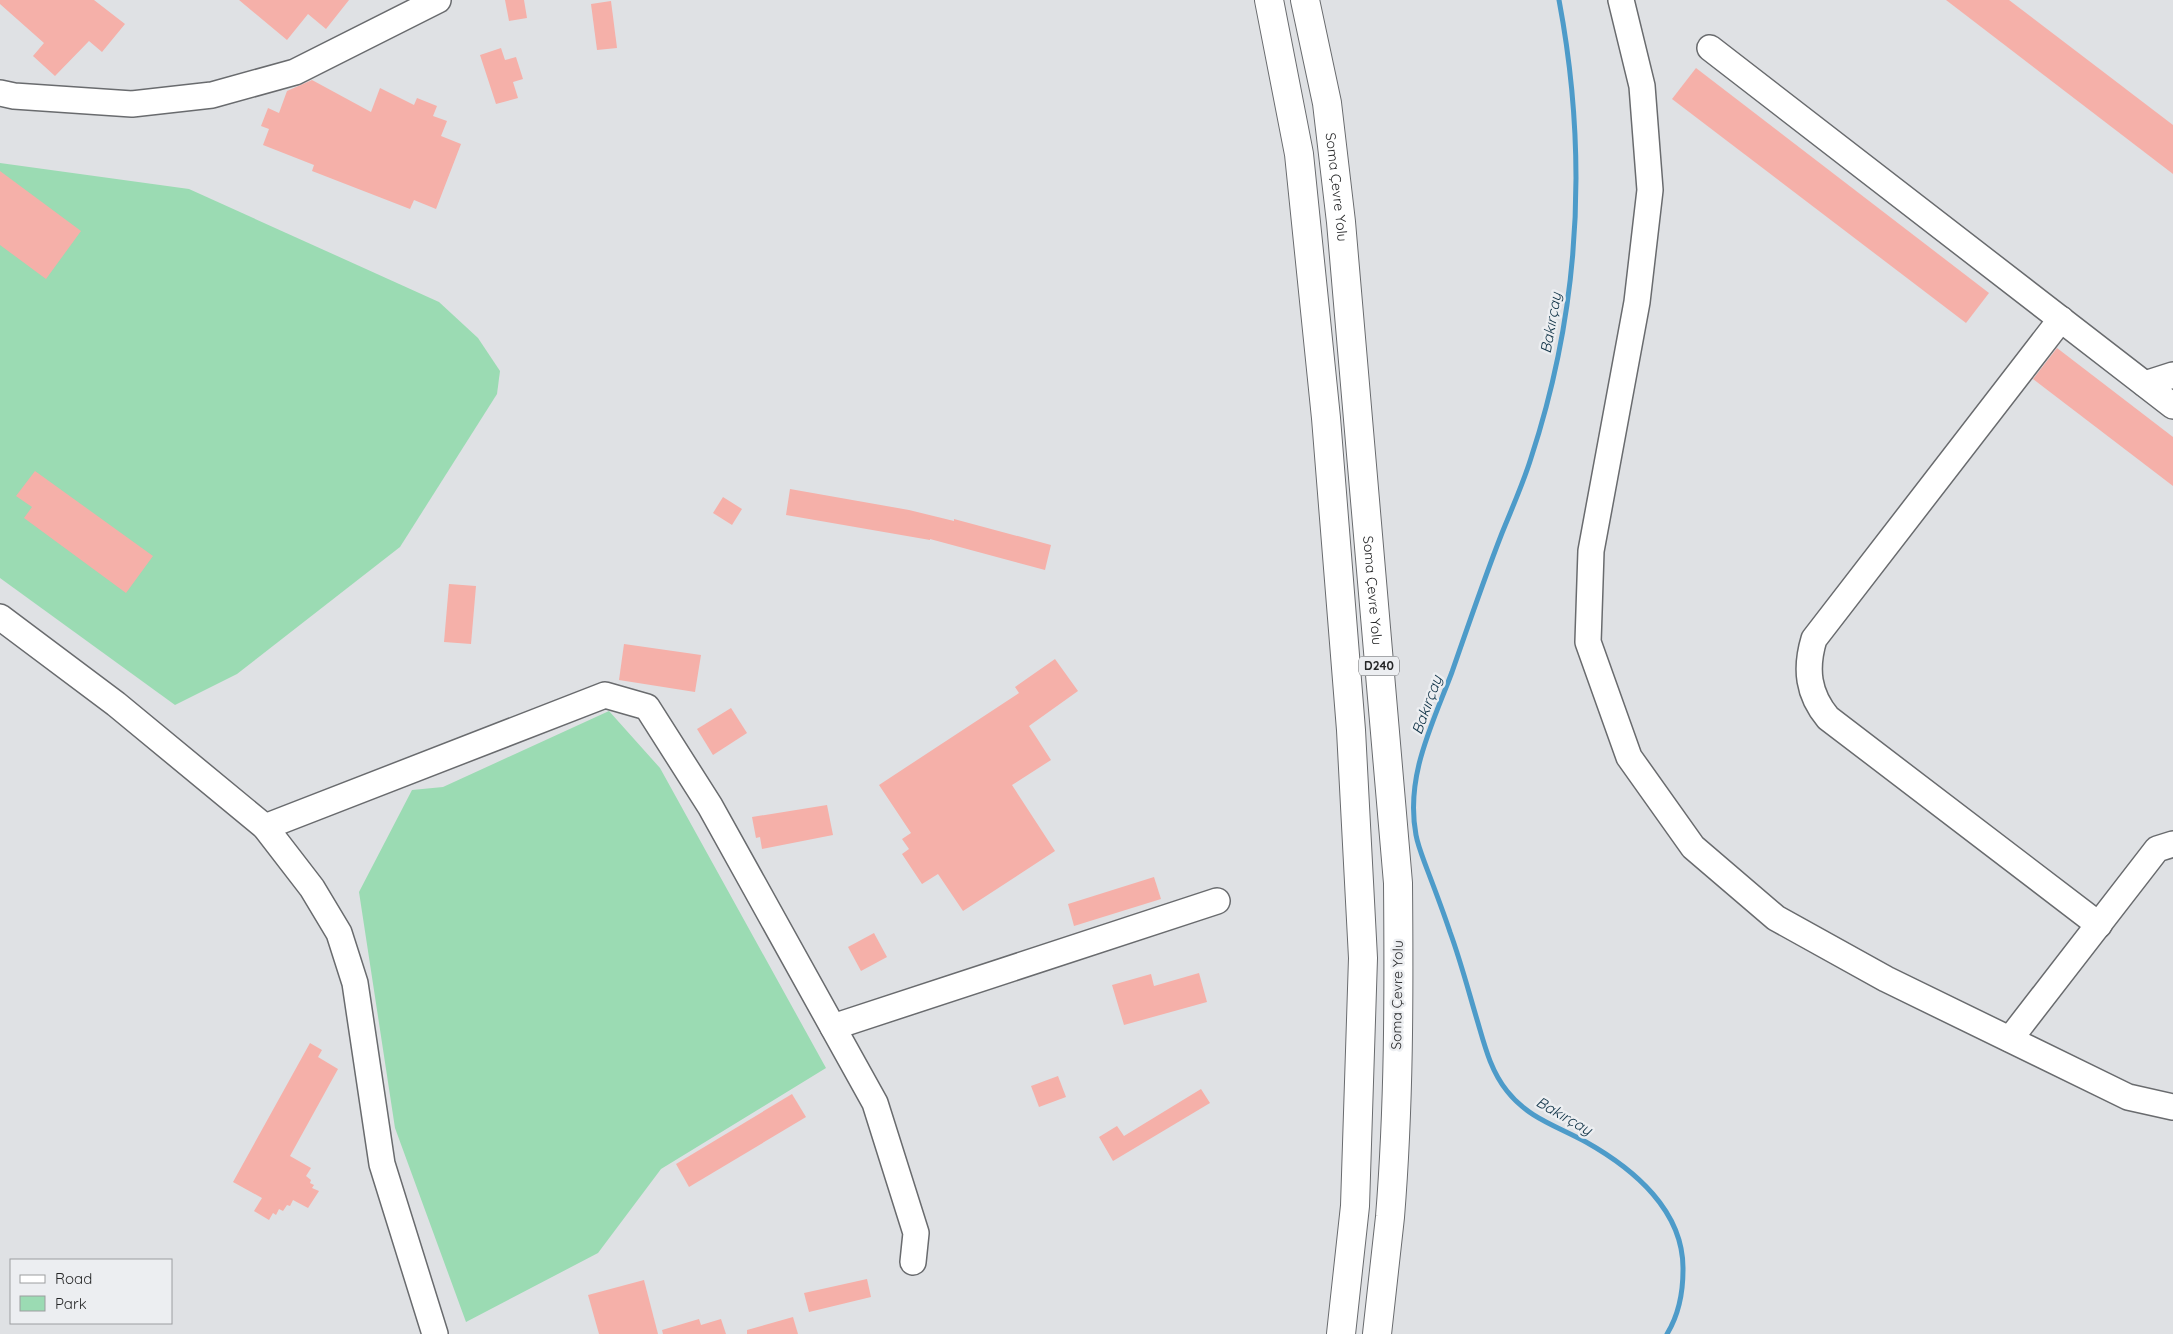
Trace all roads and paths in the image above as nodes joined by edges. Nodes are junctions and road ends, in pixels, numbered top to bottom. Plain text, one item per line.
1 (438, 0) edge
2 (1269, 0) edge
3 (1305, 0) edge
4 (1621, 0) edge
5 (1710, 48) dead end
6 (0, 93) edge
7 (2060, 319) junction
8 (2173, 375) edge
9 (2145, 384) junction
10 (2173, 406) edge
11 (0, 617) edge
12 (265, 827) junction
13 (2173, 844) edge
14 (1217, 902) dead end
15 (2099, 925) junction
16 (833, 1027) junction
17 (2010, 1039) junction
18 (2173, 1107) edge
19 (913, 1262) dead end
20 (435, 1334) edge
21 (1341, 1334) edge
22 (1377, 1334) edge

1 - 6 street
2 - 21 highway, D240
3 - 22 highway, Soma Çevre Yolu / D240
4 - 17 street
5 - 7 street
7 - 9 street
7 - 15 street
8 - 9 street
9 - 10 street
11 - 12 street
12 - 16 street
12 - 20 street
13 - 15 street
14 - 16 street
15 - 17 street
16 - 19 street
17 - 18 street

